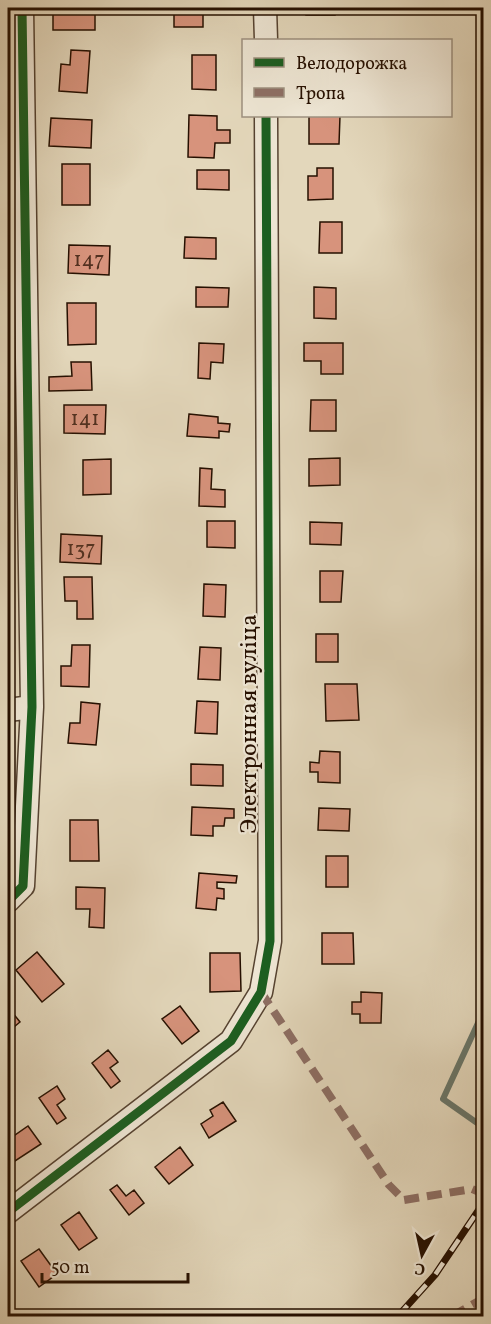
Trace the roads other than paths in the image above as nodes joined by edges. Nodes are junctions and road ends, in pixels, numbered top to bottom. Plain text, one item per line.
1 (22, 8) edge
2 (265, 8) edge
3 (266, 39) edge
4 (266, 117) edge
5 (32, 708) junction
6 (8, 710) edge
7 (8, 901) edge
8 (8, 1212) edge

1 - 5 street
2 - 3 street
4 - 8 street, Электронная вуліца
5 - 6 street
5 - 7 street

